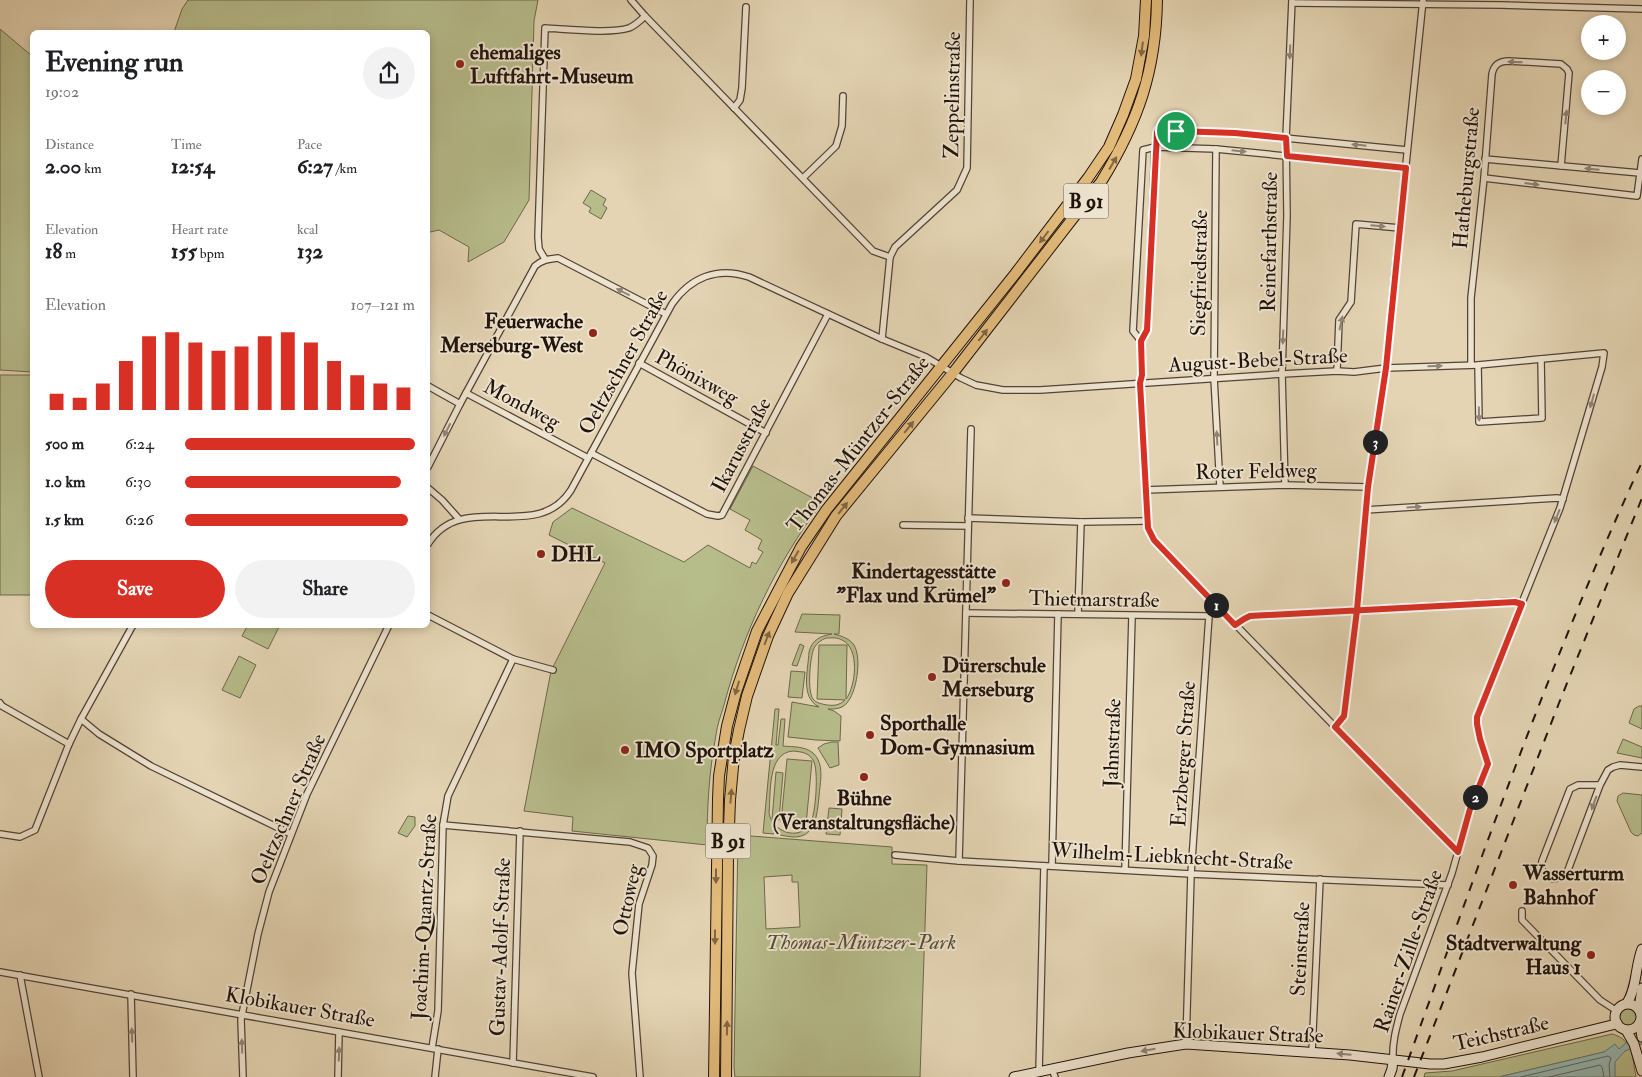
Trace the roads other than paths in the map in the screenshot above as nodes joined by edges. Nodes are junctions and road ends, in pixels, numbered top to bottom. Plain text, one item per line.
1 (631, 0) edge
2 (970, 0) edge
3 (1146, 0) edge
4 (1157, 0) edge
5 (1292, 2) edge
6 (1356, 2) edge
7 (1423, 2) edge
8 (1501, 3) edge
9 (1562, 3) edge
10 (746, 7) dead end
11 (1642, 9) edge
12 (644, 16) junction
13 (843, 96) dead end
14 (734, 108) junction
15 (1286, 138) junction
16 (1155, 148) junction
17 (1216, 149) junction
18 (1408, 150) junction
19 (1287, 156) junction
20 (1485, 159) junction
21 (1642, 159) edge
22 (1561, 166) junction
23 (1406, 168) junction
24 (1640, 173) junction
25 (803, 178) junction
26 (1484, 178) junction
27 (1400, 228) junction
28 (890, 258) junction
29 (546, 259) junction
30 (666, 314) junction
31 (828, 314) junction
32 (882, 339) junction
33 (1141, 341) junction
34 (1541, 359) junction
35 (639, 363) junction
36 (1471, 365) junction
37 (1478, 365) junction
38 (942, 366) junction
39 (1386, 368) junction
40 (1336, 371) junction
41 (953, 374) junction
42 (1282, 374) junction
43 (1214, 378) junction
44 (1140, 383) junction
45 (430, 387) edge
46 (466, 393) junction
47 (460, 404) junction
48 (971, 429) dead end
49 (766, 433) junction
50 (590, 456) junction
51 (430, 463) edge
52 (1285, 485) junction
53 (1220, 487) junction
54 (1368, 487) junction
55 (430, 490) edge
56 (1145, 490) junction
57 (1563, 499) junction
58 (1365, 510) junction
59 (968, 518) junction
60 (459, 519) junction
61 (1147, 521) junction
62 (1081, 522) junction
63 (903, 525) dead end
64 (968, 526) junction
65 (430, 542) edge
66 (1522, 604) junction
67 (1218, 607) junction
68 (1357, 610) junction
69 (966, 613) junction
70 (1058, 614) junction
71 (1078, 614) junction
72 (430, 616) edge
73 (1132, 616) junction
74 (1208, 616) junction
75 (1235, 625) junction
76 (130, 628) edge
77 (388, 628) edge
78 (513, 658) junction
79 (553, 670) dead end
80 (0, 703) edge
81 (82, 719) junction
82 (1335, 727) junction
83 (69, 744) junction
84 (1642, 767) edge
85 (1600, 784) junction
86 (443, 825) junction
87 (520, 831) junction
88 (0, 834) edge
89 (291, 834) junction
90 (1458, 852) junction
91 (895, 855) dead end
92 (959, 860) junction
93 (1044, 866) junction
94 (1052, 866) junction
95 (1125, 870) junction
96 (1191, 874) junction
97 (1320, 879) junction
98 (1448, 885) junction
99 (1522, 911) dead end
100 (1642, 949) edge
101 (0, 972) edge
102 (20, 975) junction
103 (1642, 988) edge
104 (131, 994) junction
105 (1627, 1004) junction
106 (1639, 1009) junction
107 (1616, 1011) junction
108 (243, 1015) junction
109 (1616, 1023) junction
110 (1640, 1024) junction
111 (1626, 1030) junction
112 (339, 1032) junction
113 (1642, 1037) edge
114 (1186, 1044) junction
115 (435, 1049) junction
116 (1312, 1052) junction
117 (1393, 1060) junction
118 (513, 1063) junction
119 (1039, 1072) junction
120 (1642, 1072) edge
121 (1054, 1073) edge
122 (39, 1077) edge
123 (133, 1077) edge
124 (243, 1077) edge
125 (338, 1077) edge
126 (435, 1077) edge
127 (590, 1077) edge
128 (640, 1077) edge
129 (714, 1077) edge
130 (726, 1077) edge
131 (1014, 1077) edge
132 (1390, 1077) edge

1 - 12 street
2 - 28 street, Zeppelinstraße
3 -> 38 main road, Thomas-Müntzer-Straße / B 91
41 -> 4 main road, Thomas-Müntzer-Straße / B 91
5 - 6 street
5 -> 15 street, Reinefarthstraße
6 - 7 street
7 - 8 street
7 - 18 street
8 - 9 street
9 - 11 street
10 - 14 street
12 - 14 street
12 - 29 street
13 - 25 street
14 - 25 street
15 - 16 street
18 -> 15 street
15 - 19 street, Reinefarthstraße
16 - 17 street
16 - 33 street
16 - 33 street
17 -> 19 street
17 - 43 street, Siegfriedstraße
18 - 23 street
19 - 23 street
19 -> 42 street, Reinefarthstraße
20 - 22 street
22 -> 20 street, Hatheburgstraße
20 - 26 street, Hatheburgstraße
21 - 24 street
24 -> 22 street
23 - 27 street
26 -> 24 street
25 - 28 street
26 - 36 street, Hatheburgstraße
27 - 39 street
40 -> 27 street
28 - 32 street
30 -> 29 street
29 - 46 street
30 - 31 street, Oeltzschner Straße
30 - 35 street, Oeltzschner Straße
31 - 32 street, Oeltzschner Straße
31 - 49 street, Ikarusstraße
32 - 38 street, Oeltzschner Straße
33 - 44 street
34 - 37 street, August-Bebel-Straße
37 -> 34 street
34 -> 57 street, August-Bebel-Straße
35 - 49 street, Phönixweg
35 - 50 street, Oeltzschner Straße
36 - 37 street, August-Bebel-Straße
39 -> 36 street, August-Bebel-Straße
38 - 41 street, Oeltzschner Straße
38 -> 129 main road, Thomas-Müntzer-Straße / B 91
39 - 40 street, August-Bebel-Straße
39 - 54 street
40 - 42 street, August-Bebel-Straße
41 - 44 street, August-Bebel-Straße
130 -> 41 main road, Thomas-Müntzer-Straße / B 91
42 - 43 street, August-Bebel-Straße
42 - 52 street, Reinefarthstraße
43 - 44 street, August-Bebel-Straße
53 -> 43 street, Siegfriedstraße
44 - 56 street
45 - 47 street
46 - 47 street
46 - 50 street, Mondweg
47 -> 51 street
48 - 59 street
49 - 50 street, Ikarusstraße
50 - 60 street, Oeltzschner Straße
52 - 53 street, Roter Feldweg
52 - 54 street, Roter Feldweg
53 - 56 street, Roter Feldweg
54 - 58 street
55 - 60 street
56 - 61 street
58 -> 57 street
57 -> 66 street
58 - 68 street
59 - 62 street
59 - 64 street
60 - 65 street, Oeltzschner Straße
61 - 62 street
61 - 67 street
62 - 71 street
63 - 64 street
64 - 69 street
66 - 68 street
66 - 90 street, Rainer-Zille-Straße
67 - 74 street
67 - 75 street
68 - 75 street
68 - 82 street
69 - 70 street, Thietmarstraße
69 - 92 street
70 - 71 street, Thietmarstraße
70 - 94 street
71 - 73 street, Thietmarstraße
72 - 78 street
73 - 74 street, Thietmarstraße
73 - 95 street, Jahnstraße
74 - 96 street, Erzberger Straße
75 - 82 street
76 - 81 street
77 - 89 street, Oeltzschner Straße
78 - 79 street
78 - 86 street, Joachim-Quantz-Straße
80 - 83 street
81 - 83 street
81 - 89 street
82 - 90 street
83 - 88 street
84 - 85 street
85 -> 85 street
86 - 87 street, Ottoweg
86 - 115 street, Joachim-Quantz-Straße
87 - 118 street, Gustav-Adolf-Straße
87 - 128 street, Ottoweg
89 - 108 street, Oeltzschner Straße
90 - 98 street, Rainer-Zille-Straße
91 - 92 street, Wilhelm-Liebknecht-Straße
92 - 93 street, Wilhelm-Liebknecht-Straße
93 - 94 street, Wilhelm-Liebknecht-Straße
93 - 119 street
94 - 95 street, Wilhelm-Liebknecht-Straße
95 - 96 street, Wilhelm-Liebknecht-Straße
96 - 97 street, Wilhelm-Liebknecht-Straße
96 - 114 street, Erzberger Straße
97 - 98 street, Wilhelm-Liebknecht-Straße
97 - 116 street, Steinstraße
98 - 117 street, Rainer-Zille-Straße
99 - 107 street
100 - 105 street
101 - 102 street, Klobikauer Straße
102 - 104 street, Klobikauer Straße
102 - 122 street
103 - 106 street
104 - 108 street, Klobikauer Straße
123 -> 104 street
105 - 106 street
105 - 107 street
106 - 110 street
107 - 109 street
108 - 112 street, Klobikauer Straße
124 -> 108 street, Oeltzschner Straße
109 - 111 street
109 - 117 street, Teichstraße
110 - 111 street
110 - 113 street
111 - 120 street
112 - 115 street, Klobikauer Straße
125 -> 112 street
114 - 116 street, Klobikauer Straße
114 -> 121 street, Klobikauer Straße
115 - 118 street, Klobikauer Straße
115 - 126 street, Joachim-Quantz-Straße
117 -> 116 street, Klobikauer Straße
117 - 132 street
118 - 127 street, Klobikauer Straße
119 - 121 street, Klobikauer Straße
119 - 131 street, Klobikauer Straße

